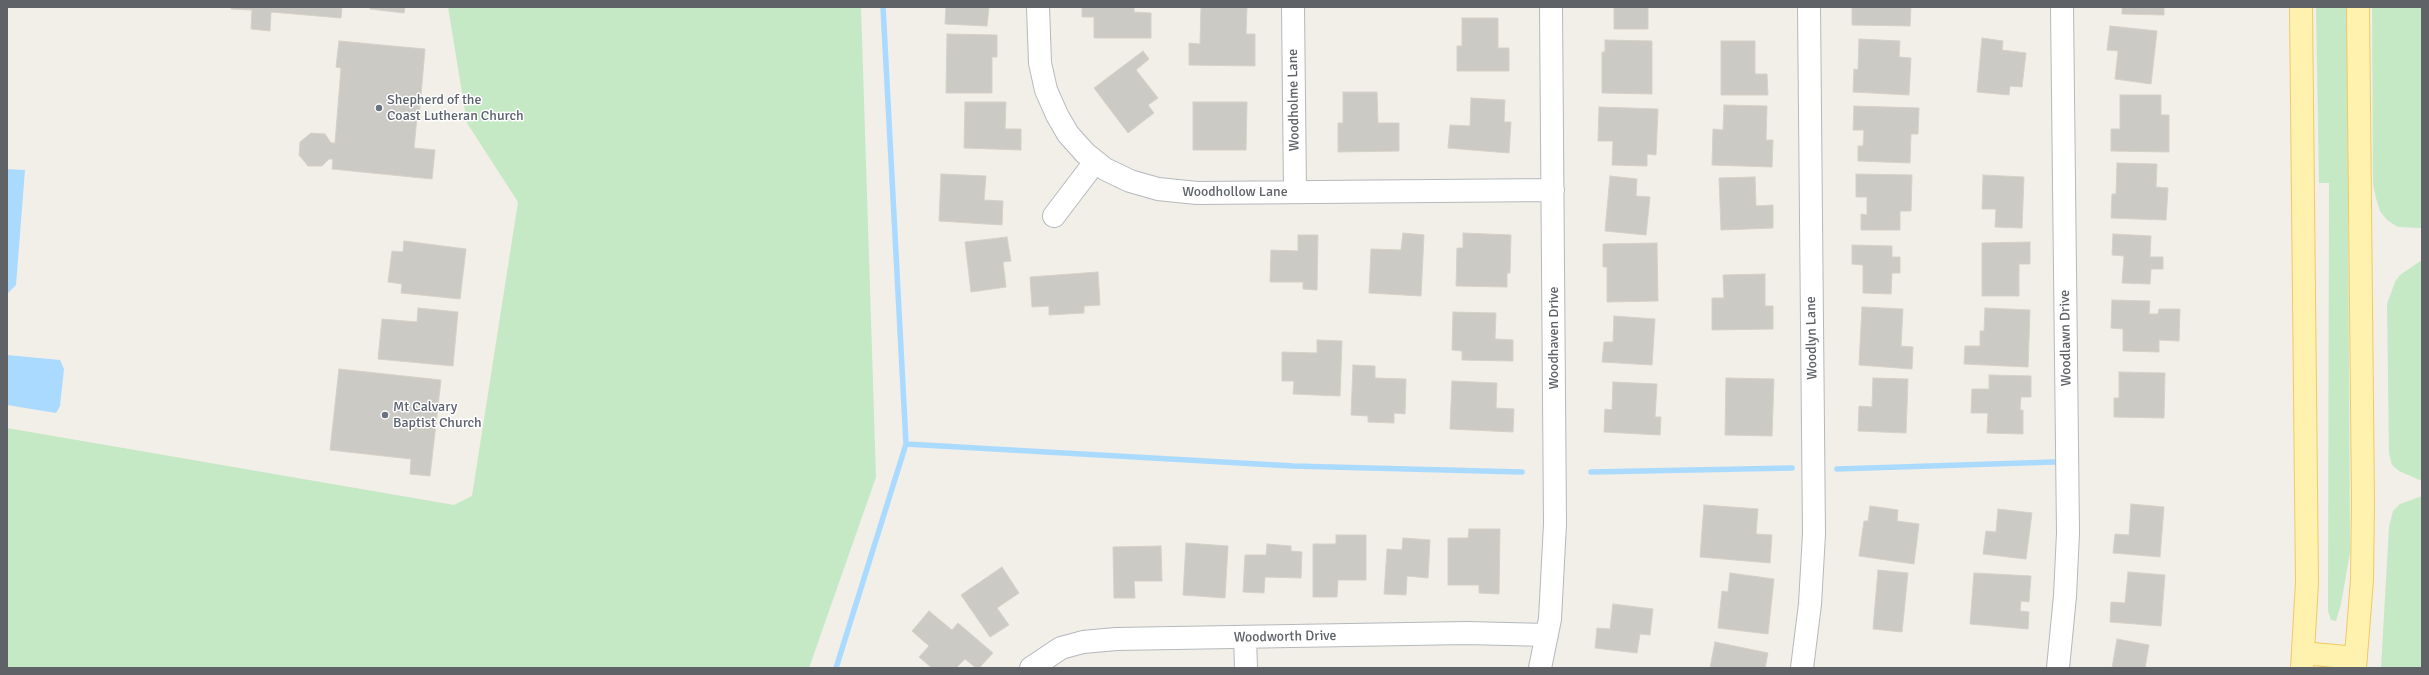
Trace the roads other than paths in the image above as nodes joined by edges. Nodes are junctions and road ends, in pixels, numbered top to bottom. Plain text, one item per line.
1 (1038, 7) edge
2 (1293, 7) edge
3 (1551, 7) edge
4 (1809, 7) edge
5 (2062, 7) edge
6 (2301, 7) edge
7 (2358, 7) edge
8 (1095, 162) junction
9 (1553, 190) junction
10 (1295, 192) junction
11 (1054, 216) dead end
12 (1547, 635) junction
13 (1245, 638) junction
14 (2302, 661) edge
15 (2356, 663) edge
16 (1031, 668) edge
17 (1246, 668) edge
18 (1540, 668) edge
19 (1802, 668) edge
20 (2058, 668) edge

1 - 8 street, Woodhollow Lane
2 - 10 street, Woodholme Lane
3 - 9 street, Woodhaven Drive
4 - 19 street, Woodlyn Lane
5 - 20 street, Woodlawn Drive
6 - 14 main road
7 - 15 main road
8 - 10 street, Woodhollow Lane
8 - 11 street
9 - 10 street, Woodhollow Lane
9 - 12 street, Woodhaven Drive
12 - 13 street, Woodworth Drive
12 - 18 street, Woodhaven Drive
13 - 16 street, Woodworth Drive
13 - 17 street
14 - 15 main road

